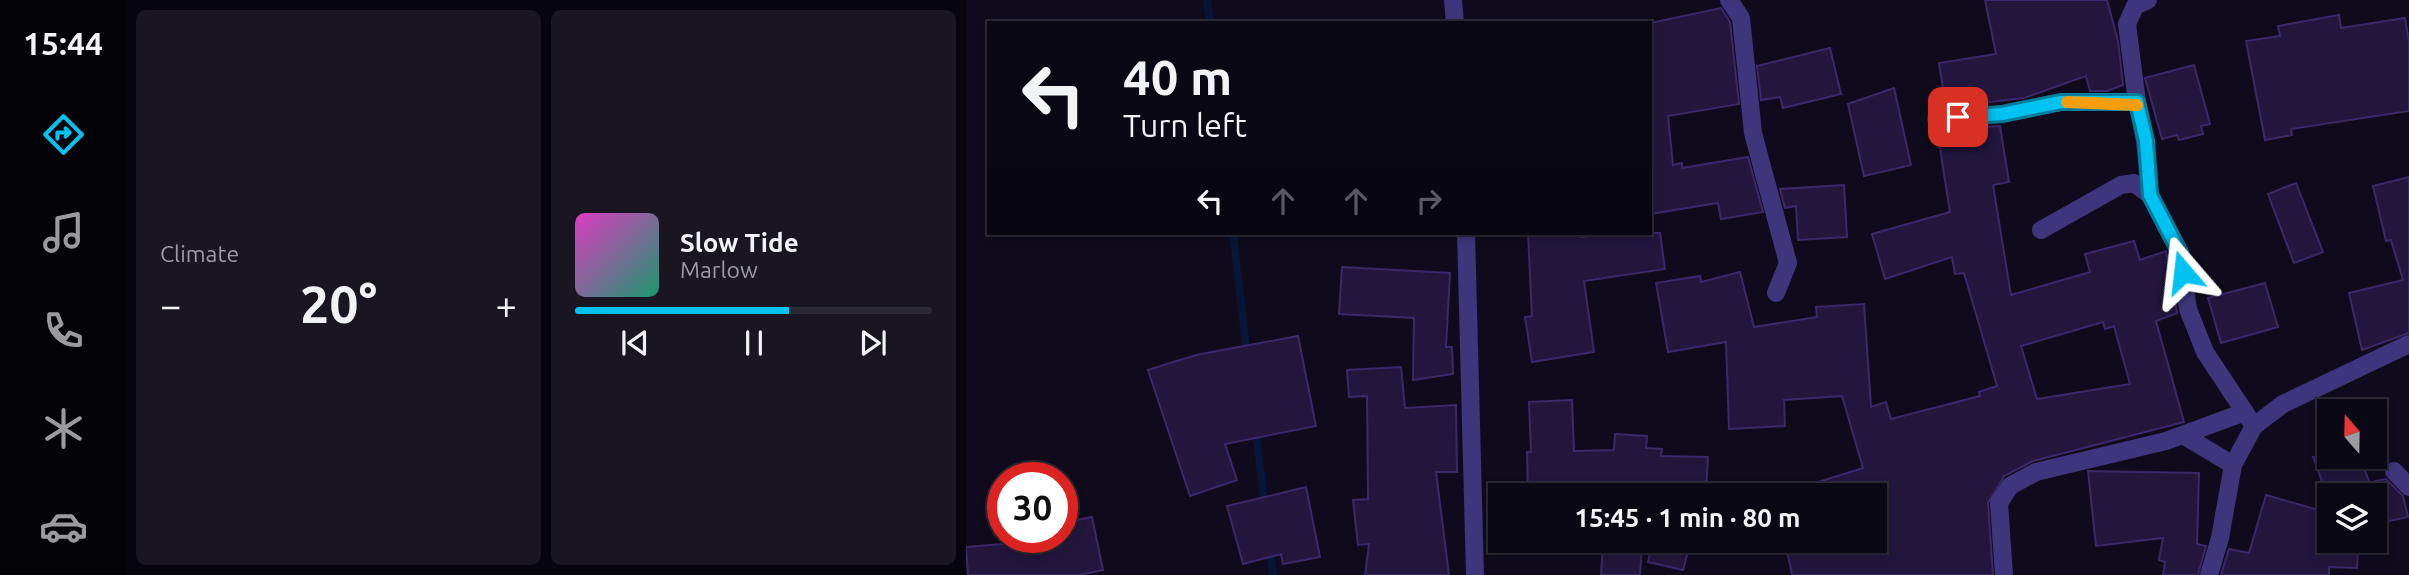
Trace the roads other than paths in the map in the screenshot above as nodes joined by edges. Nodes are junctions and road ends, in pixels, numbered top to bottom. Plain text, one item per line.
1 (1453, 0) edge
2 (1729, 0) edge
3 (2148, 0) edge
4 (1455, 21) edge
5 (2137, 102) junction
6 (1936, 118) dead end
7 (2150, 195) junction
8 (2041, 230) dead end
9 (1466, 235) edge
10 (1776, 293) dead end
11 (2409, 344) edge
12 (2250, 419) junction
13 (2183, 435) junction
14 (2233, 465) junction
15 (2394, 471) dead end
16 (2409, 487) edge
17 (1475, 575) edge
18 (2004, 575) edge
19 (2209, 575) edge

1 - 4 street
2 - 10 street
3 - 5 street
5 - 6 street
5 - 7 street
7 - 8 street
7 - 12 street
9 - 17 street
11 - 12 street
12 - 13 street
12 - 14 street
13 - 14 street
13 - 18 street
14 - 19 street
15 - 16 street

